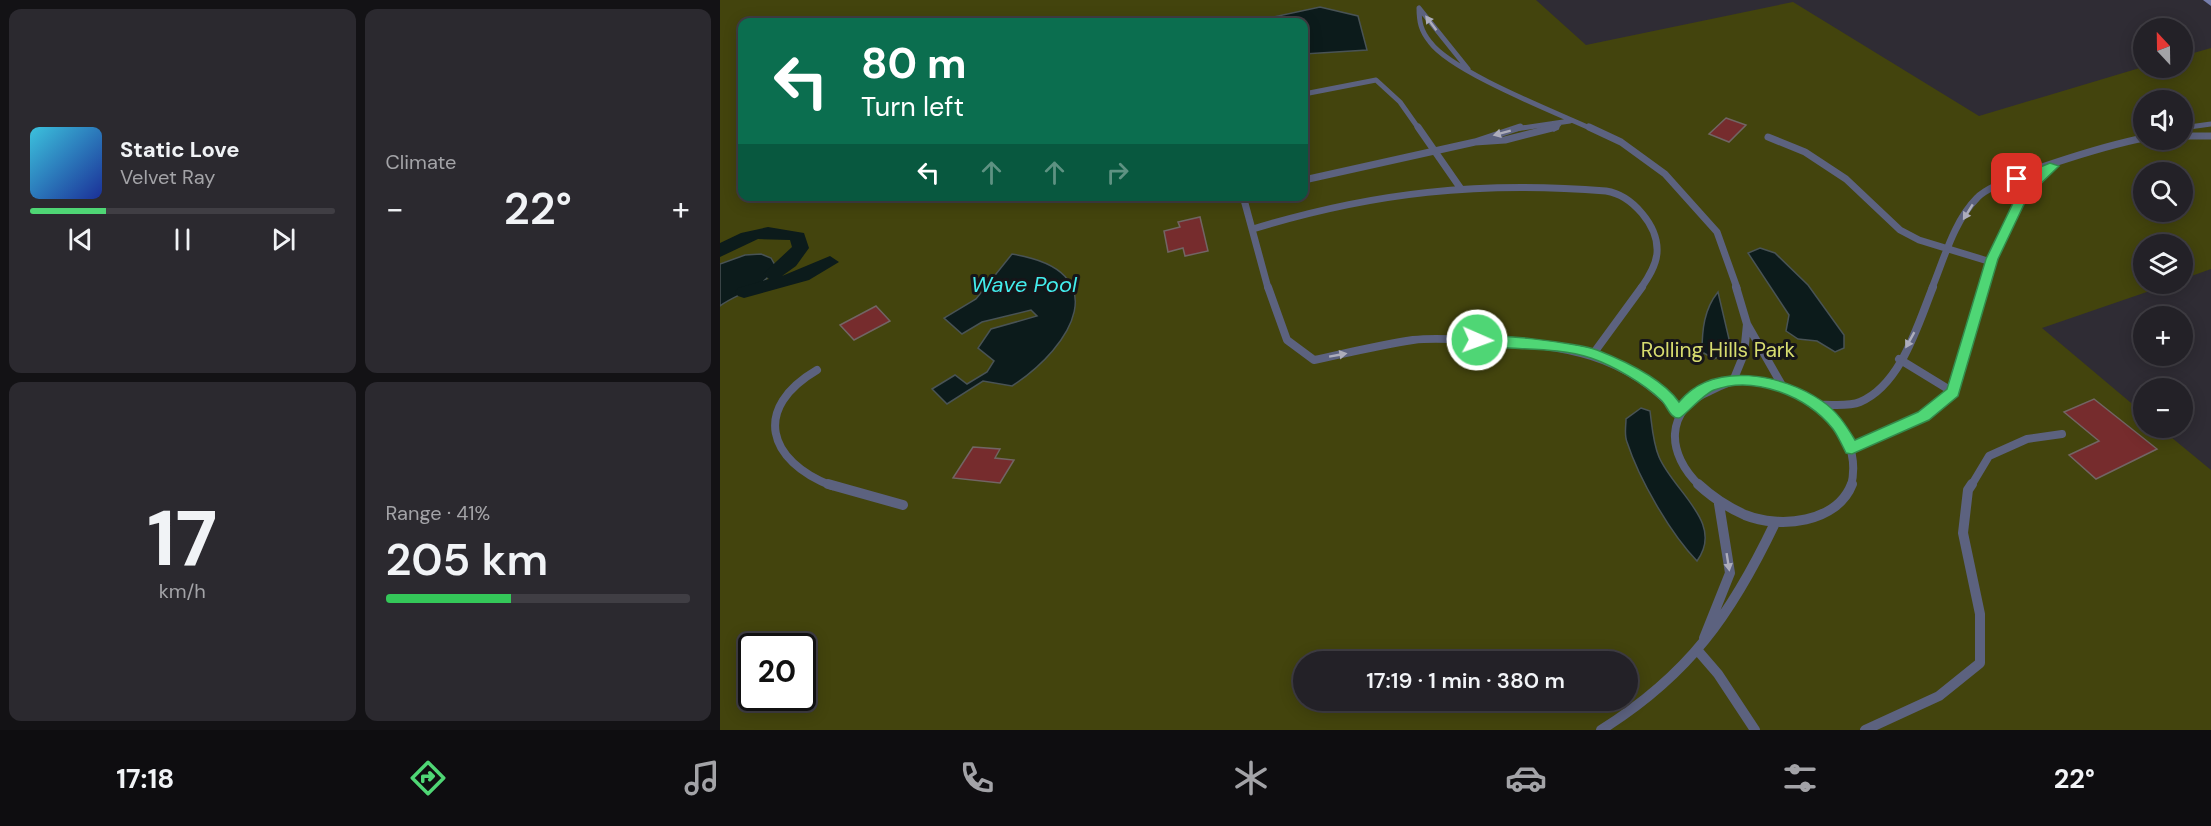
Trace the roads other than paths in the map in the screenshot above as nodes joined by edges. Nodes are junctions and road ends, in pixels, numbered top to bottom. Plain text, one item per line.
1 (1417, 0) edge
2 (2207, 0) edge
3 (2211, 3) edge
4 (1419, 8) junction
5 (1468, 69) junction
6 (1308, 93) edge
7 (1571, 121) junction
8 (1559, 124) joint
9 (2211, 124) edge
10 (2193, 126) edge
11 (2193, 136) edge
12 (2211, 136) edge
13 (1768, 137) dead end
14 (2133, 141) edge
15 (1435, 151) junction
16 (2054, 166) junction
17 (1308, 179) edge
18 (1461, 189) junction
19 (1245, 201) edge
20 (1253, 229) junction
21 (1949, 250) junction
22 (1991, 262) junction
23 (1747, 324) junction
24 (1593, 354) junction
25 (1899, 359) junction
26 (817, 370) dead end
27 (1733, 381) junction
28 (1783, 387) junction
29 (1953, 392) junction
30 (1818, 405) junction
31 (1678, 413) junction
32 (2062, 434) dead end
33 (1852, 448) junction
34 (1719, 504) junction
35 (903, 505) dead end
36 (1775, 523) junction
37 (1699, 652) junction
38 (1601, 730) edge
39 (1755, 730) edge
40 (1865, 730) edge

1 - 4 lane
2 - 3 main road
5 -> 4 lane
4 - 5 lane
5 - 7 lane
6 - 15 lane
7 - 8 lane
7 - 23 lane
8 - 15 lane
9 - 10 lane
11 - 12 lane
13 - 21 lane
14 - 16 lane
15 - 17 lane
15 - 18 lane
16 -> 21 lane
16 - 22 lane
18 - 20 lane
18 - 24 lane
19 - 20 lane
20 -> 24 lane
21 - 22 lane
21 -> 25 lane
22 - 29 lane
23 - 27 lane
23 - 28 lane
24 - 31 lane
25 - 29 lane
25 - 30 lane
26 - 35 lane
27 - 28 lane
27 - 31 lane
28 - 30 lane
29 - 33 lane
30 - 33 lane
31 - 34 lane
32 - 40 lane
33 - 36 lane
34 - 36 lane
34 -> 37 lane
36 - 37 lane
37 - 38 lane
37 - 39 lane

